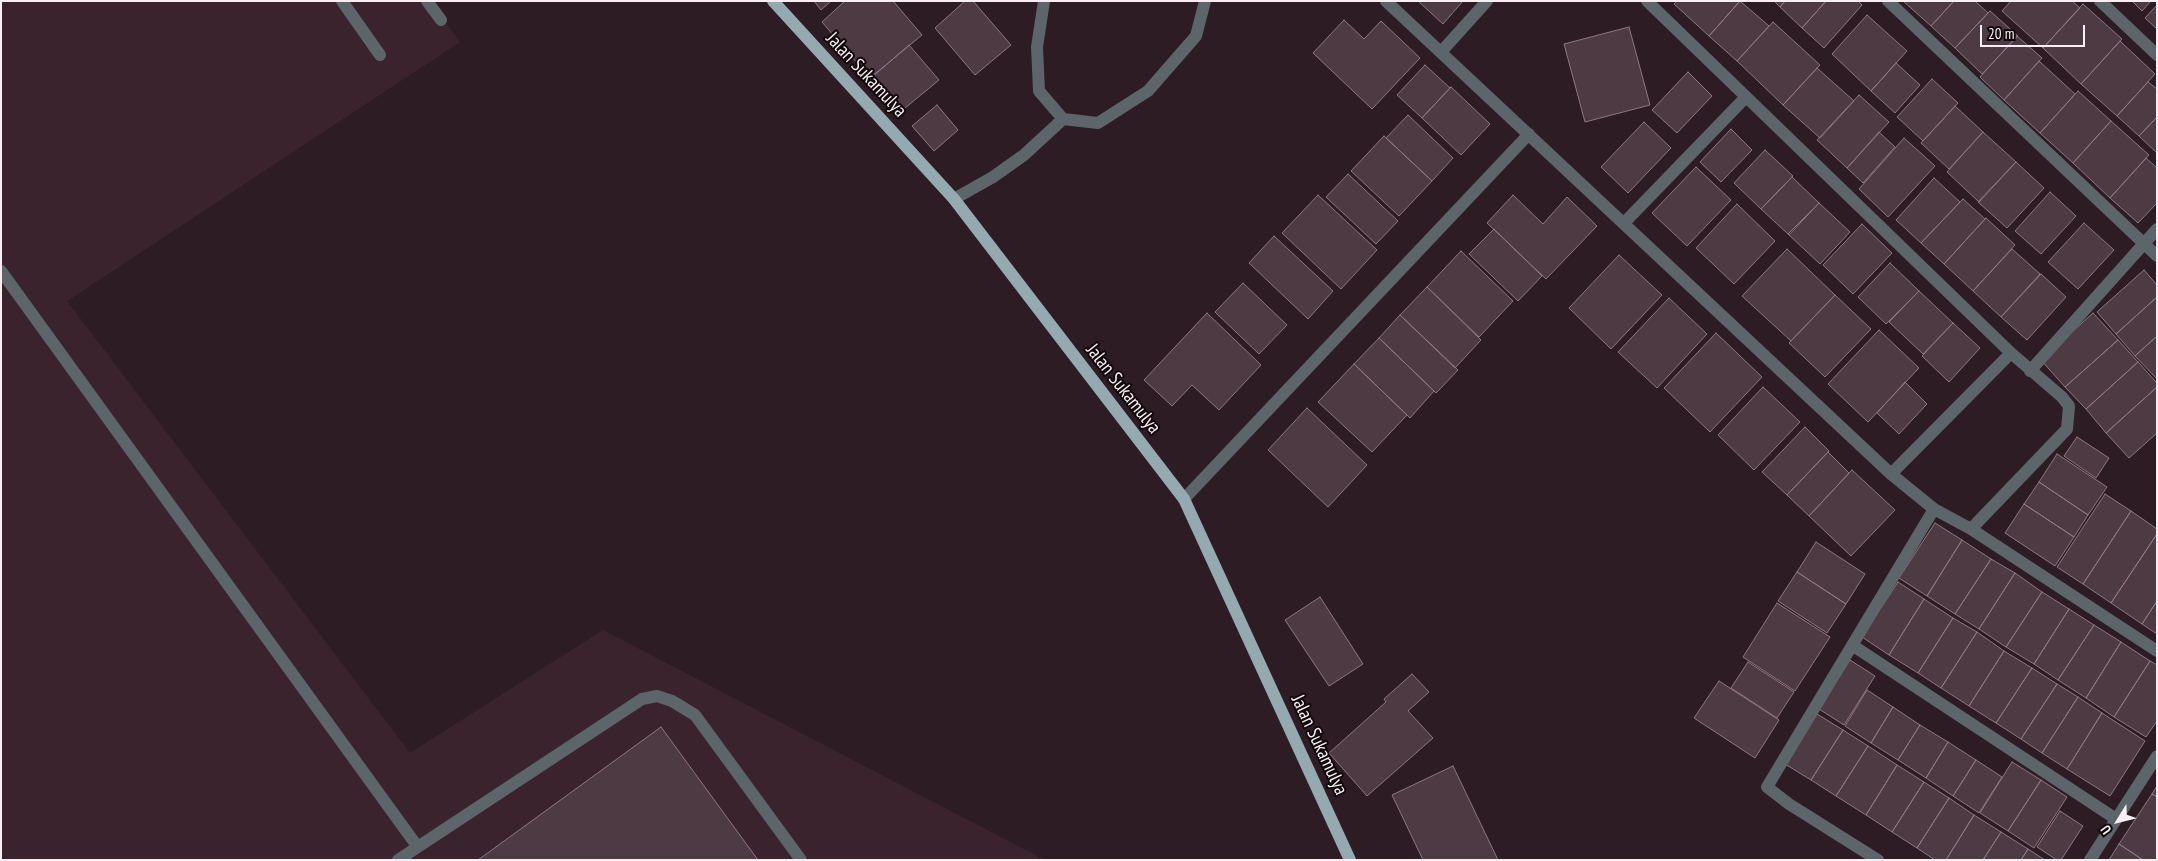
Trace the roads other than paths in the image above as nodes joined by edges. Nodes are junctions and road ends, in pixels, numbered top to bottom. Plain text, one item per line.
1 (342, 1) edge
2 (427, 1) edge
3 (773, 1) edge
4 (1044, 1) edge
5 (1205, 1) edge
6 (1386, 1) edge
7 (1487, 1) edge
8 (1888, 1) edge
9 (2100, 1) edge
10 (1654, 4) edge
11 (441, 20) dead end
12 (1441, 52) junction
13 (380, 55) dead end
14 (2157, 55) edge
15 (1745, 98) junction
16 (1063, 119) junction
17 (1529, 134) junction
18 (954, 198) junction
19 (1624, 224) junction
20 (2157, 229) edge
21 (2144, 244) junction
22 (2157, 256) edge
23 (1, 271) edge
24 (2011, 353) junction
25 (2030, 370) junction
26 (1891, 474) junction
27 (1184, 498) junction
28 (1934, 509) junction
29 (1971, 529) junction
30 (1852, 645) junction
31 (2157, 651) edge
32 (2157, 756) edge
33 (2116, 819) junction
34 (417, 846) junction
35 (398, 860) edge
36 (801, 860) edge
37 (1350, 860) edge
38 (1878, 860) edge
39 (2090, 860) edge

1 - 13 street
2 - 11 street
3 - 18 main road, Jalan Sukamulya
4 - 16 street
5 - 16 street
6 - 12 street
7 - 12 street
8 - 21 street
9 - 14 street
10 - 15 street
12 - 17 street
15 - 19 street
15 - 24 street
16 - 18 street
17 - 19 street
17 - 27 street
18 - 27 main road, Jalan Sukamulya
19 - 26 street
20 - 21 street
21 - 22 street
21 - 25 street
23 - 34 street
24 - 25 street
24 - 26 street
25 - 29 street
26 - 28 street
27 - 37 main road, Jalan Sukamulya
28 - 29 street
28 - 30 street
29 - 31 street
30 - 33 street
30 - 38 street
32 - 33 street
33 - 39 street
34 - 35 street
34 - 36 street

